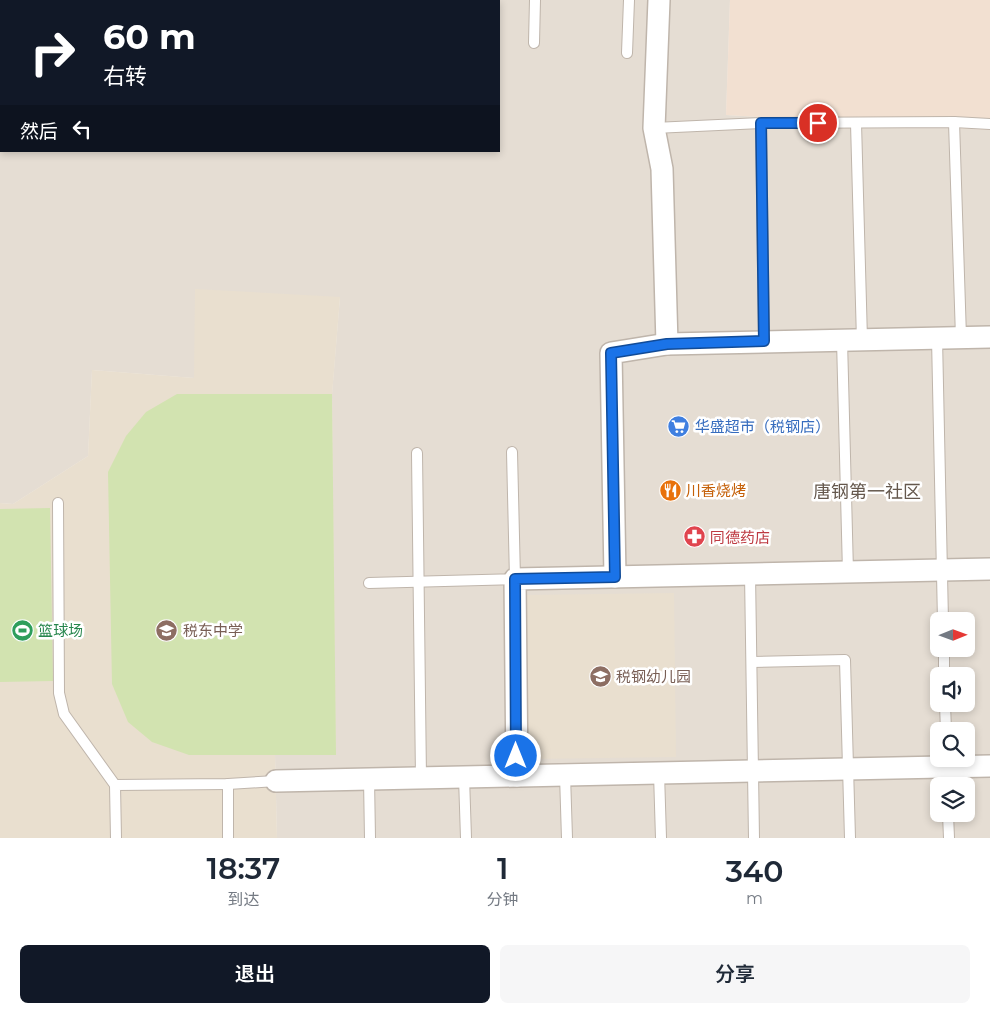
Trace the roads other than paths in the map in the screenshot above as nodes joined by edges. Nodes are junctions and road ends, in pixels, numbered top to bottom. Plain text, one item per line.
1 (535, 0) edge
2 (629, 0) edge
3 (659, 0) edge
4 (534, 43) dead end
5 (627, 53) dead end
6 (954, 122) junction
7 (761, 123) junction
8 (856, 123) junction
9 (990, 124) edge
10 (654, 128) junction
11 (961, 337) junction
12 (990, 337) edge
13 (937, 338) junction
14 (852, 340) junction
15 (764, 341) junction
16 (667, 344) junction
17 (512, 452) dead end
18 (417, 453) dead end
19 (58, 503) dead end
20 (990, 568) edge
21 (942, 570) junction
22 (848, 572) junction
23 (750, 574) junction
24 (615, 577) junction
25 (515, 579) junction
26 (420, 582) junction
27 (369, 583) dead end
28 (943, 612) edge
29 (752, 662) junction
30 (990, 766) edge
31 (848, 769) junction
32 (753, 771) junction
33 (947, 771) edge
34 (659, 773) junction
35 (565, 775) junction
36 (517, 776) junction
37 (464, 777) junction
38 (421, 778) junction
39 (369, 779) junction
40 (276, 781) joint
41 (228, 784) junction
42 (115, 785) junction
43 (948, 822) edge
44 (116, 838) edge
45 (228, 838) edge
46 (370, 838) edge
47 (466, 838) edge
48 (567, 838) edge
49 (661, 838) edge
50 (754, 838) edge
51 (850, 838) edge
52 (949, 838) edge

1 - 4 lane
2 - 5 lane
3 - 10 street
6 - 8 lane
6 - 9 lane
6 - 11 lane
7 - 8 lane
7 - 10 lane
7 - 15 lane
8 - 14 lane
10 - 16 street
11 - 12 street
11 - 13 street
13 - 14 street
13 - 21 lane
14 - 15 street
14 - 22 lane
15 - 16 street
16 - 24 street
17 - 25 lane
18 - 26 lane
19 - 42 lane
20 - 21 street
21 - 22 street
21 - 28 lane
22 - 23 street
23 - 24 street
23 - 29 lane
24 - 25 street
25 - 26 lane
25 - 36 street
26 - 27 lane
26 - 38 lane
29 - 31 lane
29 - 32 lane
30 - 33 street
31 - 32 street
31 - 33 street
31 - 51 lane
32 - 34 street
32 - 50 lane
34 - 35 street
34 - 49 lane
35 - 36 street
35 - 48 lane
36 - 37 street
37 - 38 street
37 - 47 lane
38 - 39 street
39 - 40 street
39 - 46 lane
40 - 41 lane
41 - 42 lane
41 - 45 lane
42 - 44 lane
43 - 52 lane

